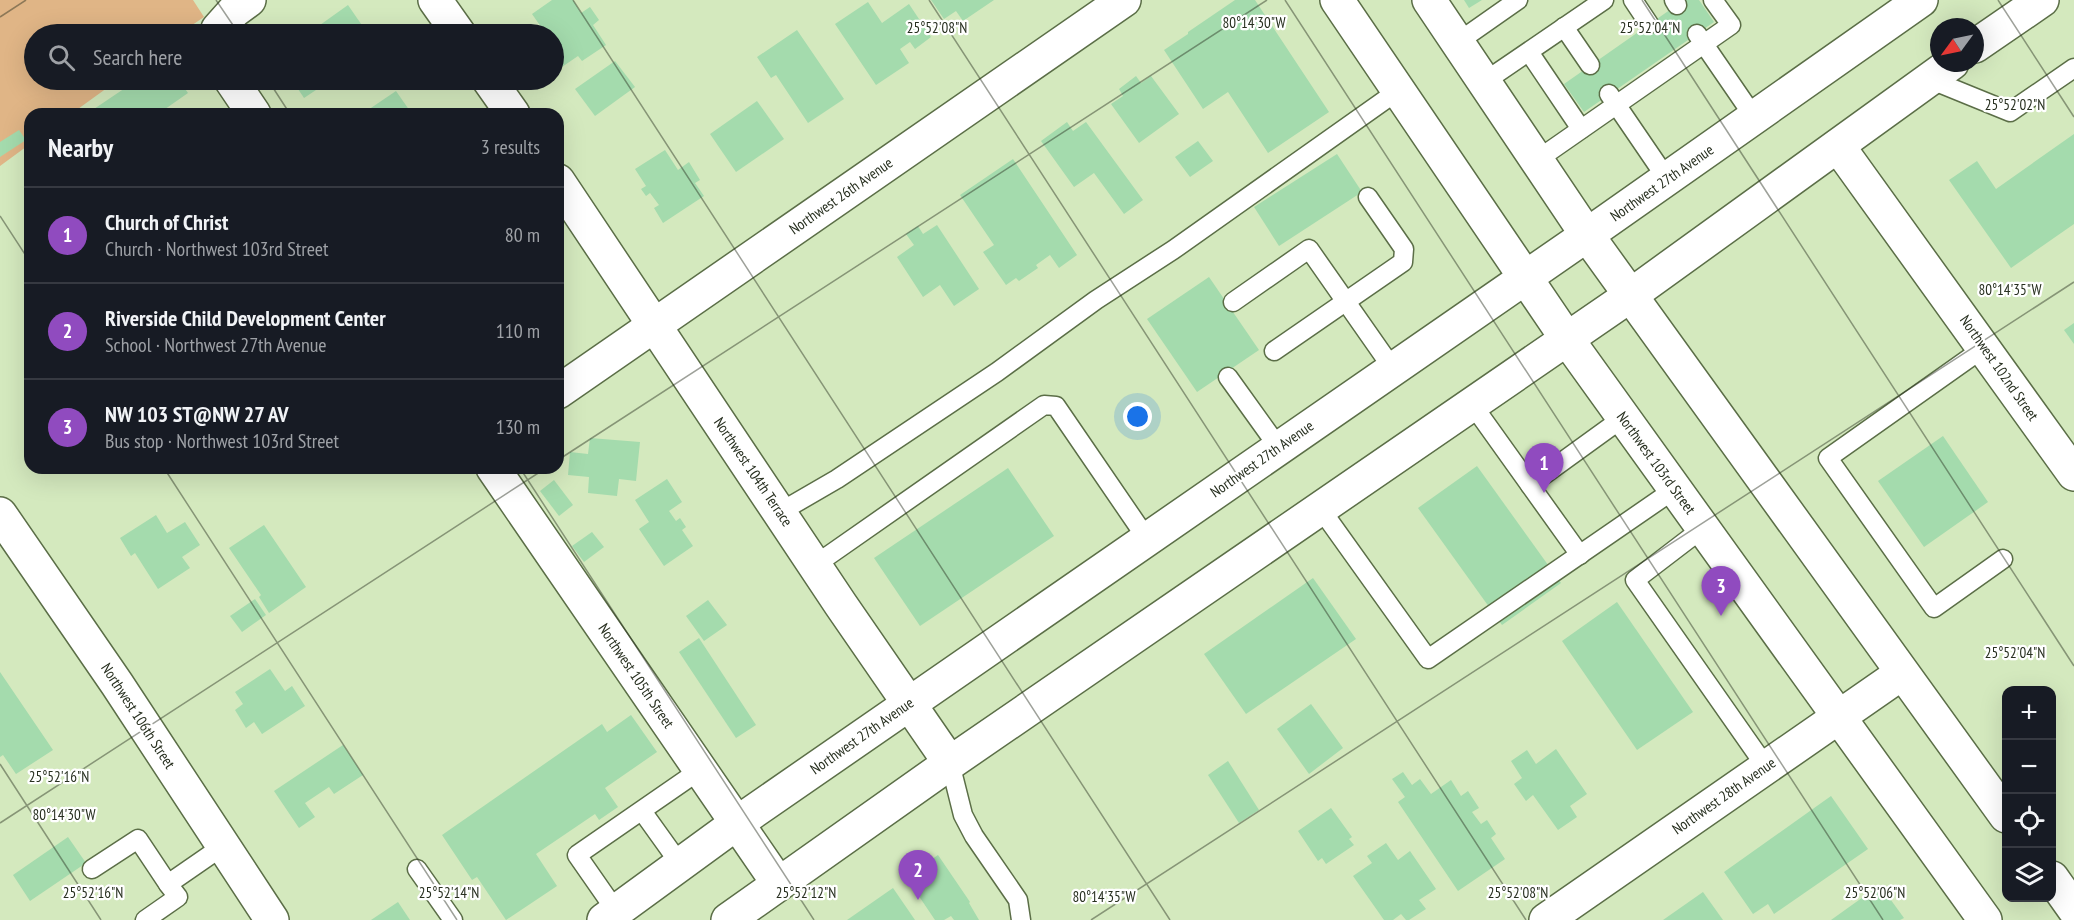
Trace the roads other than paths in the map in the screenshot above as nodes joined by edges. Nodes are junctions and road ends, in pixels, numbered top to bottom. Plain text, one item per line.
1 (249, 0) edge
2 (435, 0) edge
3 (1124, 0) edge
4 (1337, 0) edge
5 (1429, 0) edge
6 (1518, 0) edge
7 (1604, 0) edge
8 (1633, 0) edge
9 (1713, 0) edge
10 (1921, 0) edge
11 (2042, 0) edge
12 (225, 24) edge
13 (452, 24) edge
14 (1649, 24) dead end
15 (1564, 27) junction
16 (1700, 39) junction
17 (1984, 40) edge
18 (1458, 42) junction
19 (1529, 52) junction
20 (1590, 65) dead end
21 (2074, 68) edge
22 (1939, 72) edge
23 (1942, 72) edge
24 (1484, 82) junction
25 (496, 90) edge
26 (1399, 90) junction
27 (1613, 100) junction
28 (509, 108) edge
29 (1754, 117) junction
30 (1581, 129) junction
31 (1838, 146) junction
32 (1537, 160) junction
33 (1667, 179) junction
34 (564, 190) edge
35 (1368, 197) dead end
36 (1587, 235) junction
37 (1526, 277) junction
38 (1631, 295) junction
39 (1233, 302) dead end
40 (1346, 302) junction
41 (656, 325) junction
42 (1567, 339) junction
43 (1984, 348) junction
44 (1274, 351) dead end
45 (1393, 369) junction
46 (1228, 377) dead end
47 (564, 388) edge
48 (1472, 404) junction
49 (1624, 417) junction
50 (1279, 448) junction
51 (498, 474) edge
52 (2074, 474) edge
53 (1530, 484) junction
54 (1675, 489) junction
55 (1320, 508) junction
56 (780, 512) junction
57 (0, 514) edge
58 (1703, 528) junction
59 (1147, 538) junction
60 (1580, 555) junction
61 (2003, 559) dead end
62 (815, 565) junction
63 (1902, 673) junction
64 (909, 704) junction
65 (1838, 717) junction
66 (950, 763) junction
67 (1766, 767) junction
68 (700, 770) junction
69 (2002, 809) edge
70 (642, 811) junction
71 (737, 824) junction
72 (223, 846) junction
73 (680, 864) junction
74 (417, 868) dead end
75 (92, 869) dead end
76 (778, 883) junction
77 (168, 884) junction
78 (2056, 884) edge
79 (2074, 909) edge
80 (610, 916) edge
81 (157, 917) edge
82 (272, 920) edge
83 (453, 920) edge
84 (728, 920) edge
85 (1021, 920) edge
86 (1546, 920) edge
87 (1984, 920) edge

1 - 12 main road
2 - 13 main road
3 - 41 main road, Northwest 26th Avenue
4 - 26 main road, Northwest 103rd Street
5 - 18 main road
6 - 18 lane
7 - 15 lane
8 - 14 lane
9 - 16 lane
10 - 29 main road, Northwest 27th Avenue
11 - 17 main road
15 - 19 lane
15 - 20 lane
16 - 27 lane
16 - 29 lane
18 - 24 main road
19 - 24 lane
19 - 30 lane
21 - 23 lane
22 - 31 main road
24 - 32 main road
25 - 28 main road
26 - 37 main road, Northwest 103rd Street
26 - 56 lane
27 - 30 lane
27 - 33 lane
29 - 33 main road, Northwest 27th Avenue
30 - 32 lane
31 - 38 main road
31 - 43 main road, Northwest 102nd Street
32 - 36 main road
33 - 36 main road, Northwest 27th Avenue
34 - 41 main road, Northwest 104th Terrace
35 - 40 lane
36 - 37 main road, Northwest 27th Avenue
36 - 38 main road
37 - 42 main road, Northwest 103rd Street
37 - 45 main road, Northwest 27th Avenue
38 - 42 main road
38 - 63 main road
39 - 40 lane
40 - 44 lane
40 - 45 lane
41 - 47 main road, Northwest 26th Avenue
41 - 56 main road, Northwest 104th Terrace
42 - 48 main road
42 - 49 main road, Northwest 103rd Street
43 - 52 main road, Northwest 102nd Street
43 - 61 lane
45 - 50 main road, Northwest 27th Avenue
46 - 50 lane
48 - 53 lane
48 - 55 main road
49 - 53 lane
49 - 54 main road, Northwest 103rd Street
50 - 59 main road, Northwest 27th Avenue
51 - 68 main road, Northwest 105th Street
53 - 60 lane
54 - 58 main road, Northwest 103rd Street
54 - 60 lane
55 - 60 lane
55 - 66 main road
56 - 62 main road, Northwest 104th Terrace
57 - 72 main road, Northwest 106th Street
58 - 65 main road, Northwest 103rd Street
58 - 67 lane
59 - 62 lane
59 - 64 main road, Northwest 27th Avenue
62 - 64 main road, Northwest 104th Terrace
63 - 65 main road, Northwest 28th Avenue
63 - 69 main road
64 - 66 main road, Northwest 104th Terrace
64 - 71 main road, Northwest 27th Avenue
65 - 67 main road, Northwest 28th Avenue
65 - 87 main road, Northwest 103rd Street
66 - 76 main road
66 - 85 lane
67 - 86 main road, Northwest 28th Avenue
68 - 70 lane
68 - 71 main road, Northwest 105th Street
70 - 73 lane
70 - 80 lane
71 - 73 main road, Northwest 27th Avenue
71 - 76 main road, Northwest 105th Street
72 - 77 lane
72 - 82 main road, Northwest 106th Street
73 - 80 main road, Northwest 27th Avenue
74 - 83 lane
75 - 77 lane
76 - 84 main road
77 - 81 lane
78 - 79 main road

